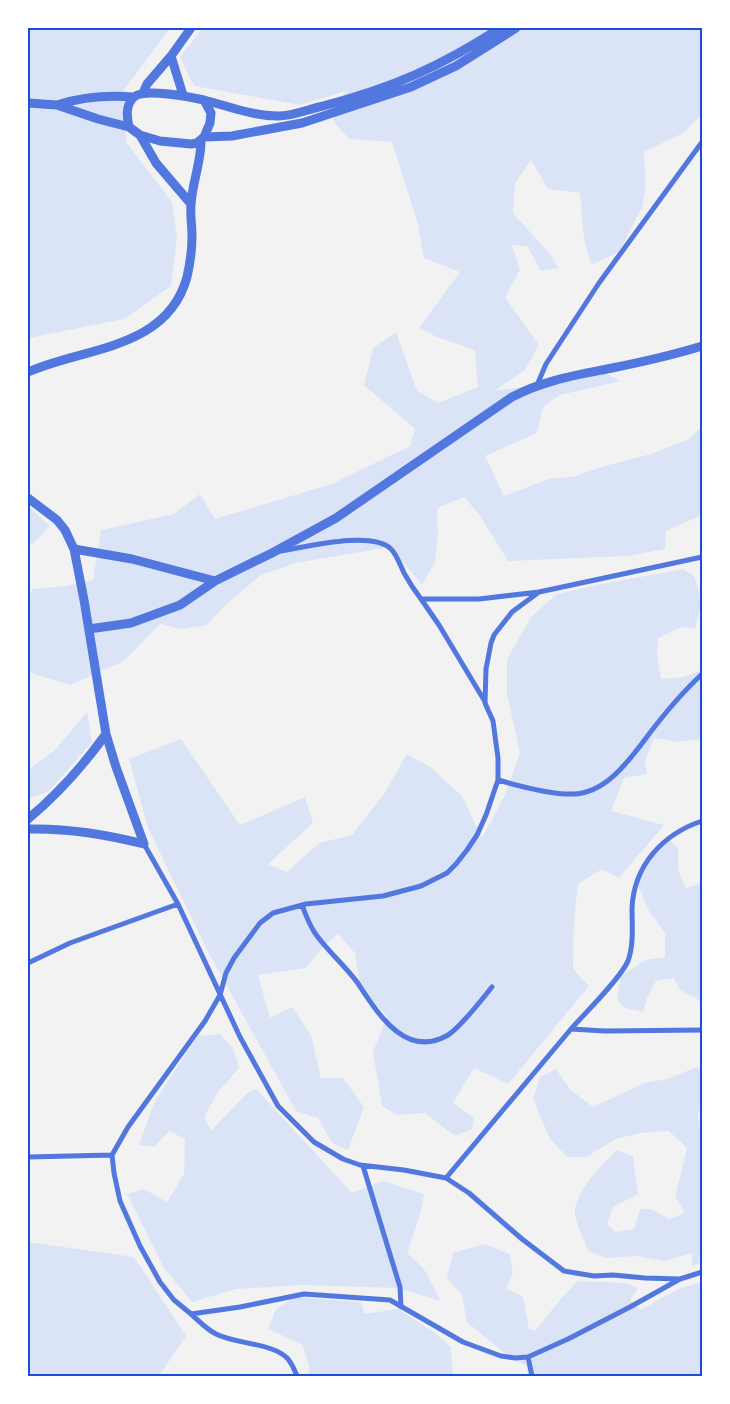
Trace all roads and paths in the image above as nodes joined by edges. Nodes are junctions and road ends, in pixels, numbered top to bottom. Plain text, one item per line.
1 (191, 28) edge
2 (500, 28) edge
3 (516, 28) edge
4 (171, 56) junction
5 (142, 93) junction
6 (183, 95) junction
7 (133, 98) junction
8 (204, 100) junction
9 (28, 103) edge
10 (57, 105) junction
11 (129, 127) junction
12 (140, 135) junction
13 (202, 139) junction
14 (702, 142) edge
15 (191, 204) junction
16 (702, 346) edge
17 (28, 372) edge
18 (537, 385) junction
19 (28, 498) edge
20 (74, 549) junction
21 (272, 553) junction
22 (702, 557) edge
23 (215, 581) junction
24 (539, 592) junction
25 (421, 599) junction
26 (89, 629) junction
27 (702, 674) edge
28 (485, 703) junction
29 (106, 734) junction
30 (498, 780) junction
31 (28, 819) edge
32 (702, 821) edge
33 (28, 829) edge
34 (144, 844) junction
35 (178, 904) junction
36 (302, 905) junction
37 (28, 963) edge
38 (492, 987) dead end
39 (220, 995) junction
40 (570, 1029) junction
41 (702, 1030) edge
42 (112, 1155) junction
43 (28, 1157) edge
44 (363, 1166) junction
45 (446, 1178) junction
46 (702, 1272) edge
47 (680, 1279) junction
48 (401, 1307) junction
49 (191, 1314) junction
50 (528, 1357) junction
51 (297, 1376) edge
52 (532, 1376) edge

1 - 4 street
2 - 8 street
3 - 13 street
4 - 5 street
4 - 6 street
5 - 6 street
5 - 7 street
6 - 8 street
7 - 10 street
7 - 11 street
8 - 13 street
9 - 10 street
10 - 11 street
11 - 12 street
12 - 13 street
12 - 15 street
13 - 15 street
14 - 18 street
15 - 17 street
16 - 18 street
18 - 21 street
19 - 20 street
20 - 23 street
20 - 26 street
21 - 23 street
21 - 25 street
22 - 24 street
23 - 26 street
24 - 25 street
24 - 28 street
25 - 28 street
26 - 29 street
27 - 30 street
28 - 30 street
29 - 31 street
29 - 34 street
30 - 36 street
32 - 40 street
33 - 34 street
34 - 35 street
35 - 37 street
35 - 39 street
36 - 38 street
36 - 39 street
39 - 42 street
39 - 44 street
40 - 41 street
40 - 45 street
42 - 43 street
42 - 49 street
44 - 45 street
44 - 48 street
45 - 47 street
46 - 47 street
47 - 50 street
48 - 49 street
48 - 50 street
49 - 51 street
50 - 52 street

